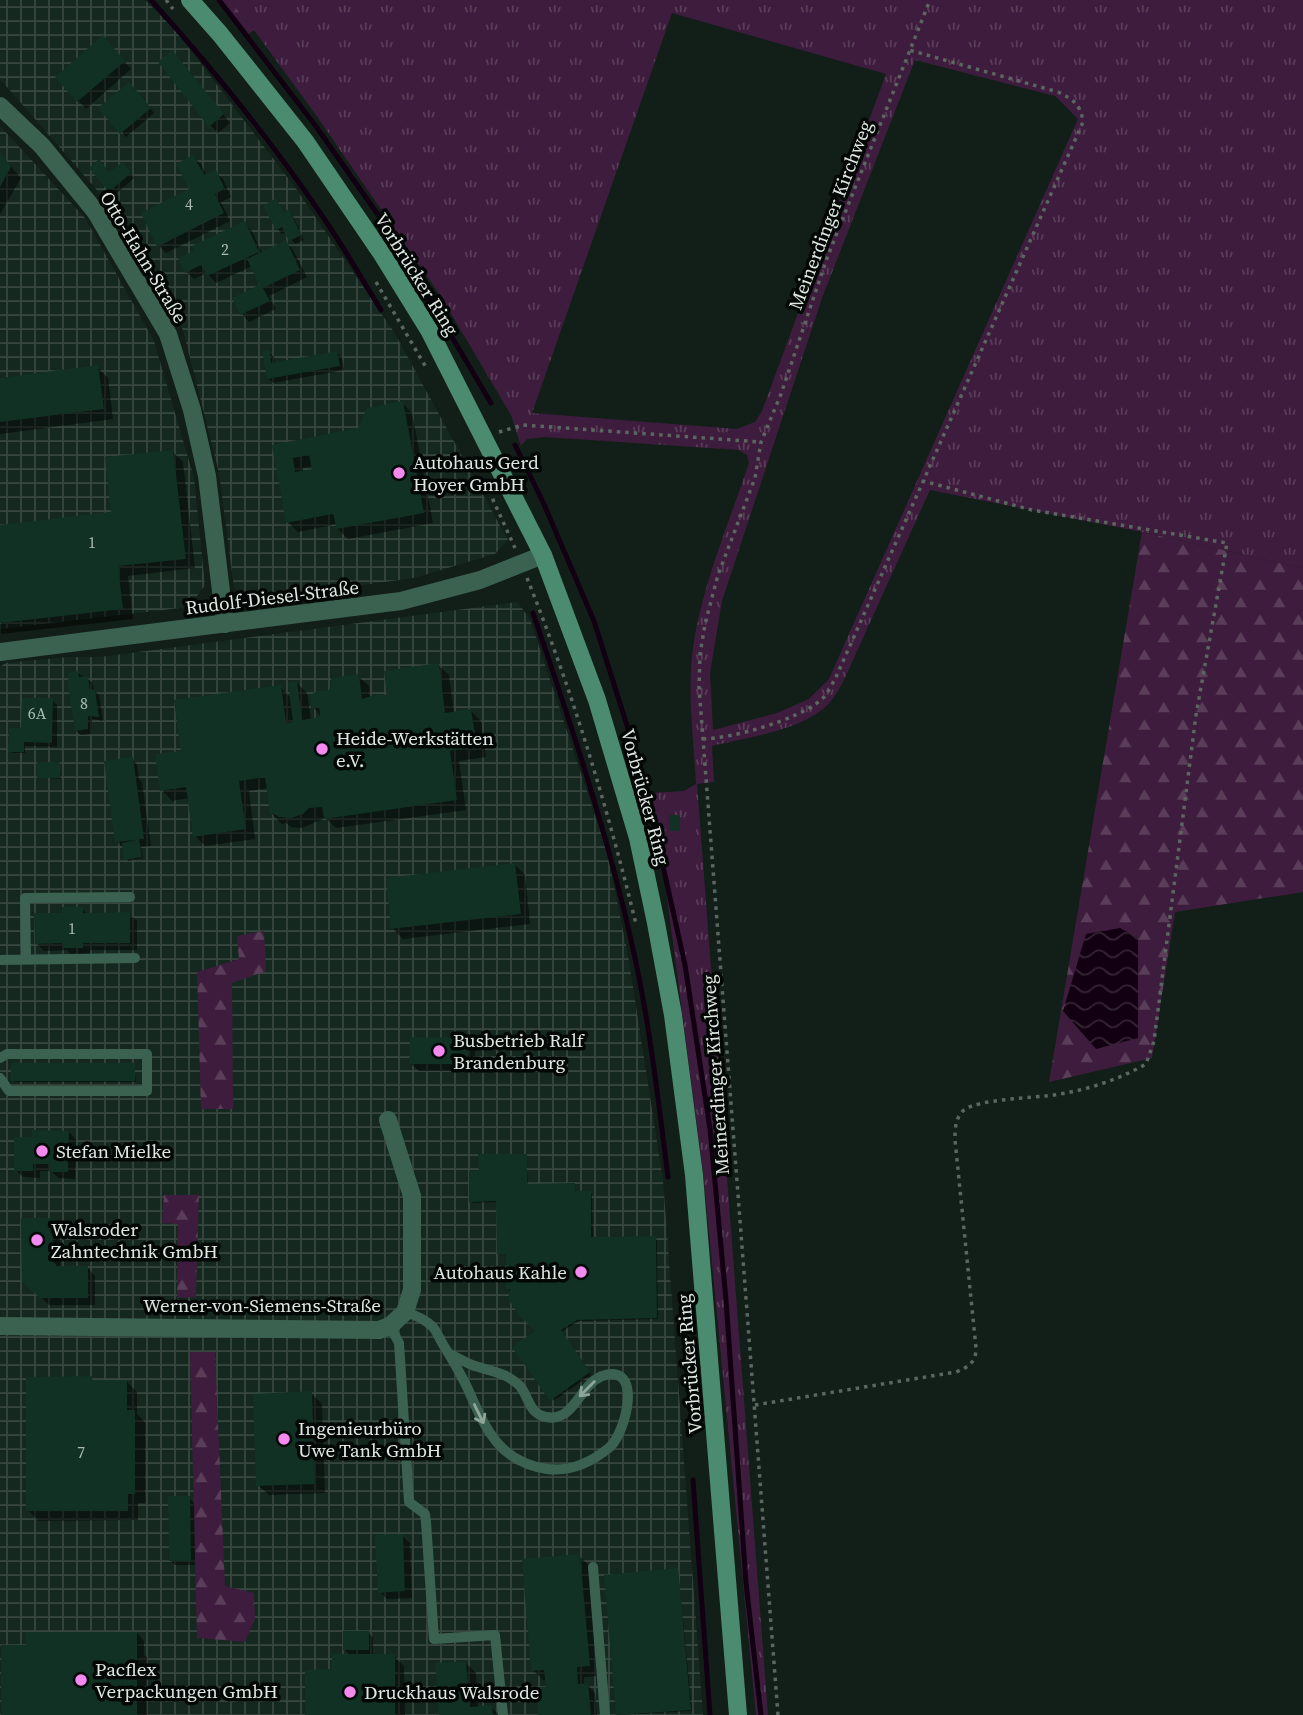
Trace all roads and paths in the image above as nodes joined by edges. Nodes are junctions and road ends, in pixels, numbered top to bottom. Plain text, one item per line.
1 (166, 0) edge
2 (190, 0) edge
3 (930, 0) edge
4 (174, 10) dead end
5 (909, 50) junction
6 (0, 106) edge
7 (371, 273) dead end
8 (429, 373) dead end
9 (486, 439) junction
10 (761, 442) junction
11 (923, 481) junction
12 (488, 490) dead end
13 (514, 548) dead end
14 (543, 555) junction
15 (531, 588) dead end
16 (225, 624) junction
17 (0, 652) edge
18 (703, 739) junction
19 (130, 897) dead end
20 (638, 934) dead end
21 (135, 958) dead end
22 (0, 960) edge
23 (26, 960) junction
24 (0, 1058) edge
25 (0, 1078) edge
26 (388, 1120) dead end
27 (405, 1312) junction
28 (0, 1326) edge
29 (390, 1326) junction
30 (448, 1353) junction
31 (755, 1405) junction
32 (593, 1567) dead end
33 (503, 1715) edge
34 (605, 1715) edge
35 (738, 1715) edge
36 (778, 1715) edge

1 - 4 path
2 - 9 main road, Vorbrücker Ring
3 - 5 path, Meinerdinger Kirchweg
5 - 10 path, Meinerdinger Kirchweg
5 - 11 path
6 - 16 street, Otto-Hahn-Straße
7 - 8 path
9 - 10 path
9 - 14 main road, Vorbrücker Ring
10 - 18 path, Meinerdinger Kirchweg
11 - 18 path
11 - 31 path
12 - 13 path
14 - 16 street, Rudolf-Diesel-Straße
14 - 35 main road, Vorbrücker Ring
15 - 20 path
16 - 17 street, Rudolf-Diesel-Straße
18 - 31 path, Meinerdinger Kirchweg
19 - 23 lane
21 - 23 lane
22 - 23 lane
24 - 25 lane
26 - 27 street, Werner-von-Siemens-Straße
27 - 29 street, Werner-von-Siemens-Straße
27 - 30 lane
28 - 29 street, Werner-von-Siemens-Straße
29 - 33 lane
30 -> 30 lane
31 - 36 path, Meinerdinger Kirchweg
32 - 34 lane

